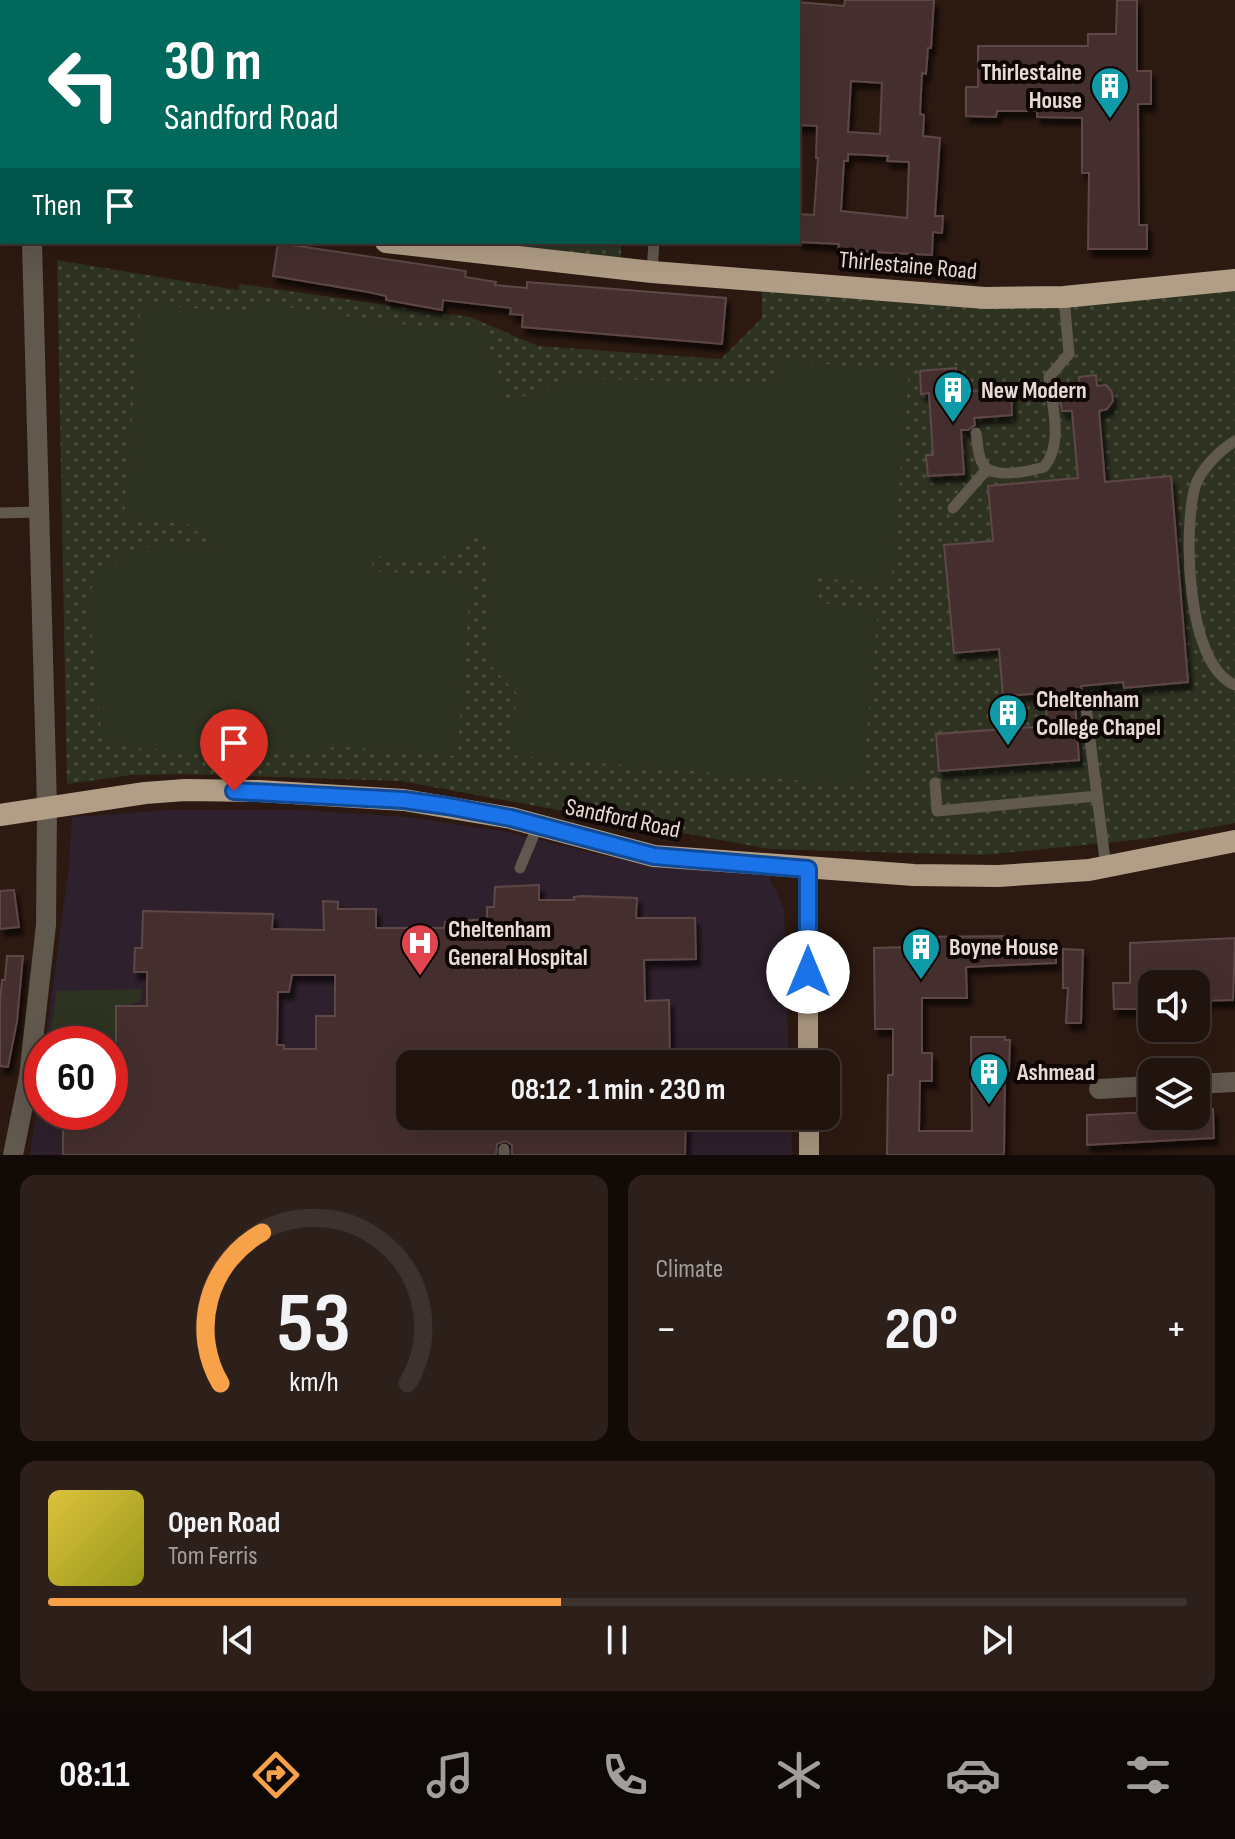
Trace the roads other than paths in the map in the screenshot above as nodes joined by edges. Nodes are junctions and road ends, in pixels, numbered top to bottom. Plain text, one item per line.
1 (32, 244) edge
2 (404, 244) edge
3 (654, 244) edge
4 (652, 272) junction
5 (1235, 280) edge
6 (1064, 297) junction
7 (976, 433) dead end
8 (1235, 441) edge
9 (987, 469) junction
10 (953, 508) dead end
11 (39, 512) junction
12 (0, 513) edge
13 (1235, 685) edge
14 (1086, 707) dead end
15 (935, 783) dead end
16 (1097, 796) junction
17 (47, 807) junction
18 (0, 815) edge
19 (538, 825) junction
20 (1235, 841) edge
21 (520, 868) dead end
22 (1106, 868) junction
23 (808, 869) junction
24 (808, 1050) edge
25 (1235, 1082) edge
26 (1210, 1083) edge
27 (1138, 1087) edge
28 (1099, 1089) dead end
29 (809, 1130) edge
30 (13, 1155) edge
31 (809, 1155) edge

1 - 11 street
2 - 4 highway, Thirlestaine Road
3 - 4 lane
4 - 6 highway, Thirlestaine Road
5 - 6 highway, Thirlestaine Road
6 - 9 lane
7 - 9 lane
8 - 13 lane
9 - 10 lane
11 - 12 lane
11 - 17 street
14 - 16 lane
15 - 16 lane
16 - 22 lane
17 - 18 highway, Sandford Road
17 - 19 highway, Sandford Road
17 - 30 street
19 - 21 lane
19 - 23 highway, Sandford Road
20 - 22 highway, Sandford Road
22 - 23 highway, Sandford Road
23 - 24 main road
25 - 26 street
27 - 28 street
29 - 31 main road

